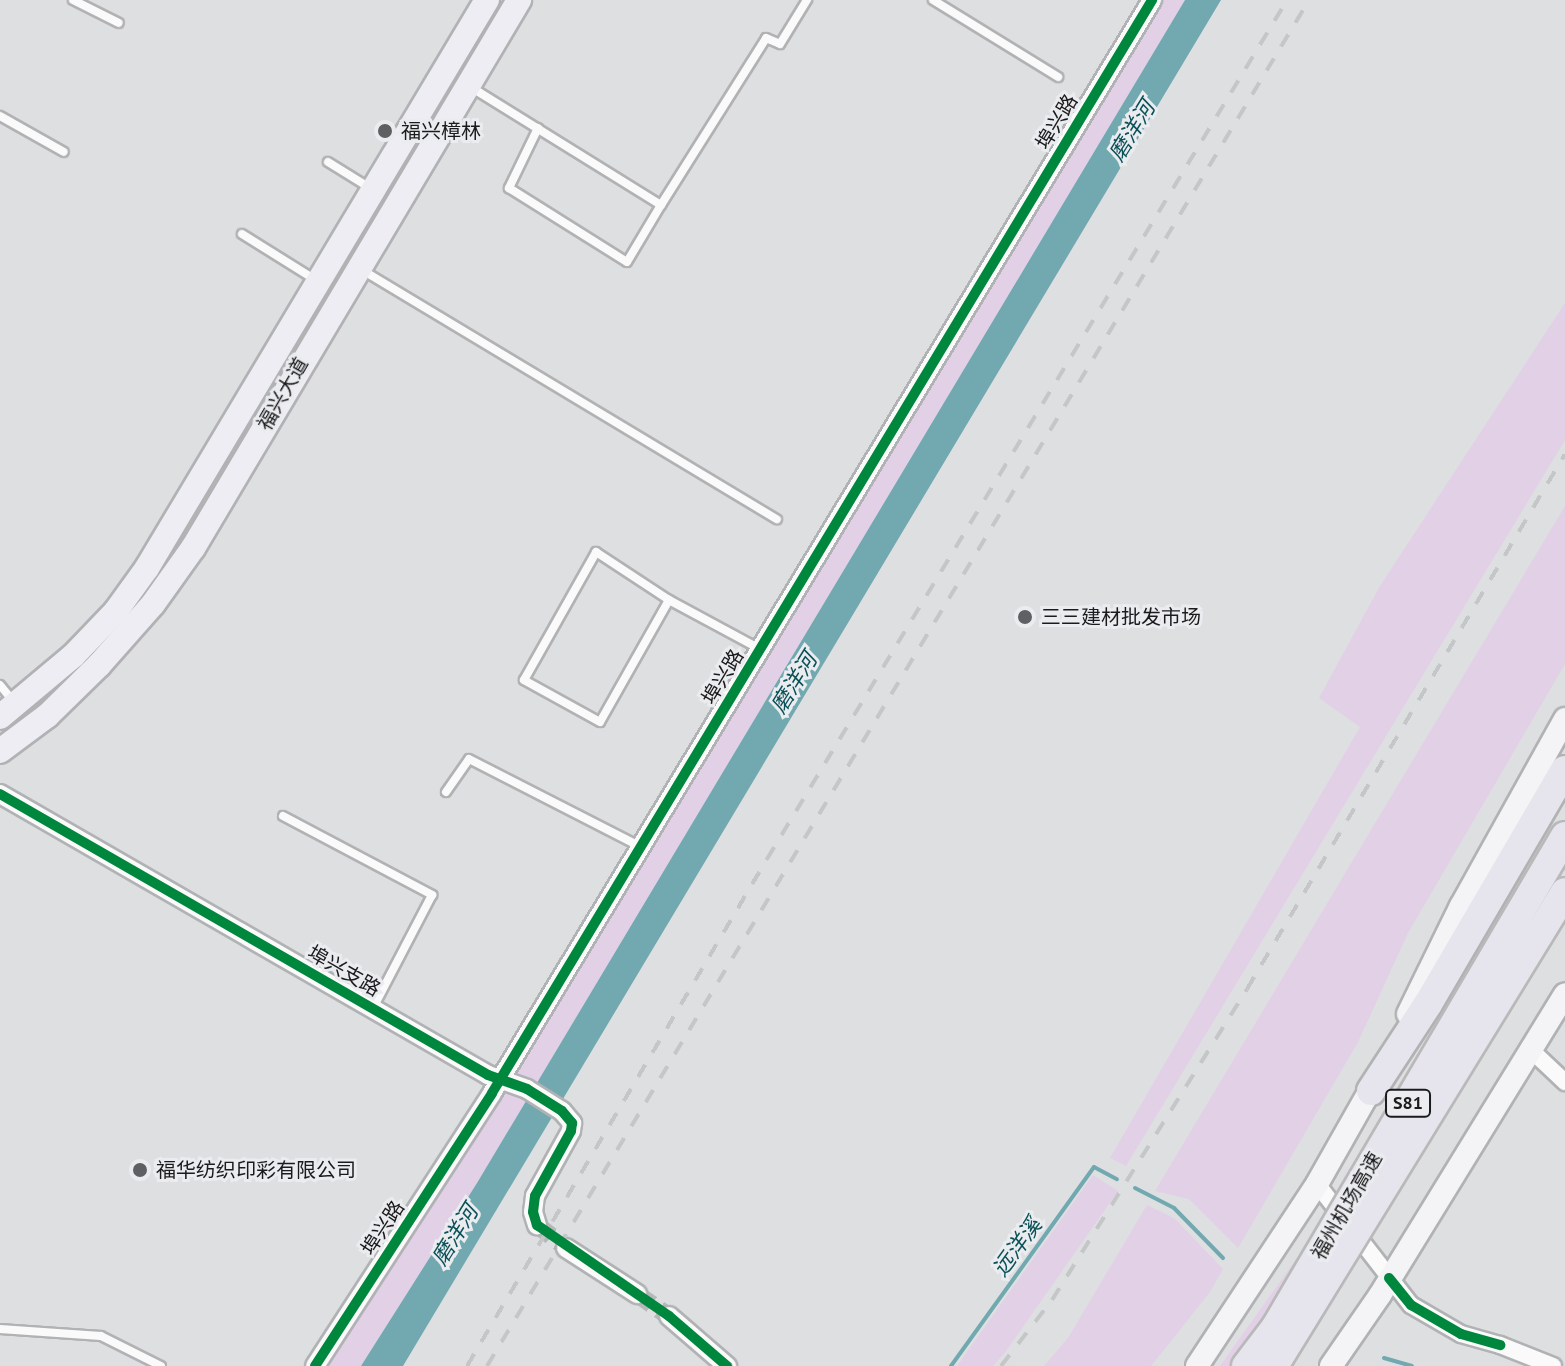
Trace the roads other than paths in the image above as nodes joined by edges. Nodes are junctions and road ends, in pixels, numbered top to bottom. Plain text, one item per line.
1 (73, 0) edge
2 (487, 0) edge
3 (519, 0) edge
4 (807, 0) edge
5 (933, 0) edge
6 (1152, 0) edge
7 (119, 23) dead end
8 (1058, 77) dead end
9 (469, 85) junction
10 (1, 118) edge
11 (538, 128) junction
12 (64, 152) dead end
13 (328, 162) dead end
14 (374, 191) junction
15 (661, 205) junction
16 (242, 234) dead end
17 (358, 267) junction
18 (318, 282) junction
19 (777, 519) dead end
20 (669, 600) junction
21 (761, 649) junction
22 (0, 685) edge
23 (8, 711) edge
24 (1565, 719) edge
25 (0, 751) edge
26 (1565, 770) edge
27 (446, 792) dead end
28 (0, 794) edge
29 (283, 816) dead end
30 (1565, 836) edge
31 (642, 848) junction
32 (1565, 892) edge
33 (1565, 994) edge
34 (373, 1009) junction
35 (1531, 1050) junction
36 (501, 1079) junction
37 (1565, 1082) edge
38 (1371, 1091) junction
39 (1317, 1184) junction
40 (537, 1225) dead end
41 (566, 1248) tunnel mouth
42 (1389, 1278) junction
43 (637, 1294) tunnel mouth
44 (669, 1316) tunnel mouth
45 (0, 1329) edge
46 (161, 1366) edge
47 (315, 1366) edge
48 (727, 1366) edge
49 (1197, 1366) edge
50 (1246, 1366) edge
51 (1274, 1366) edge
52 (1331, 1366) edge
53 (1553, 1366) edge

1 - 7 lane
2 - 14 main road, 福兴大道
3 - 9 main road, 福兴大道
4 - 15 lane
5 - 8 lane
6 - 21 street, 埠兴路
9 - 11 lane
9 - 17 main road, 福兴大道
10 - 12 lane
11 - 15 lane
11 - 15 lane
13 - 14 lane
14 - 18 main road, 福兴大道
16 - 18 lane
17 - 19 lane
17 - 25 main road, 福兴大道
18 - 23 main road, 福兴大道
20 - 20 lane
20 - 21 lane
21 - 31 street, 埠兴路
22 - 23 lane
24 - 38 main road
26 - 38 highway
27 - 31 lane
28 - 34 street, 埠兴支路
29 - 34 lane
30 - 50 highway, 福州机场高速 / S81, bridge
31 - 36 street, 埠兴路
32 - 51 highway, 福州机场高速 / S81, bridge
33 - 35 main road
34 - 36 street, 埠兴支路
35 - 37 street
35 - 42 main road
36 - 40 street, 埠兴支路
36 - 47 street, 埠兴路
38 - 39 main road
39 - 42 street
39 - 49 main road
41 - 43 street
42 - 52 main road
42 - 53 street
44 - 48 street
45 - 46 lane

